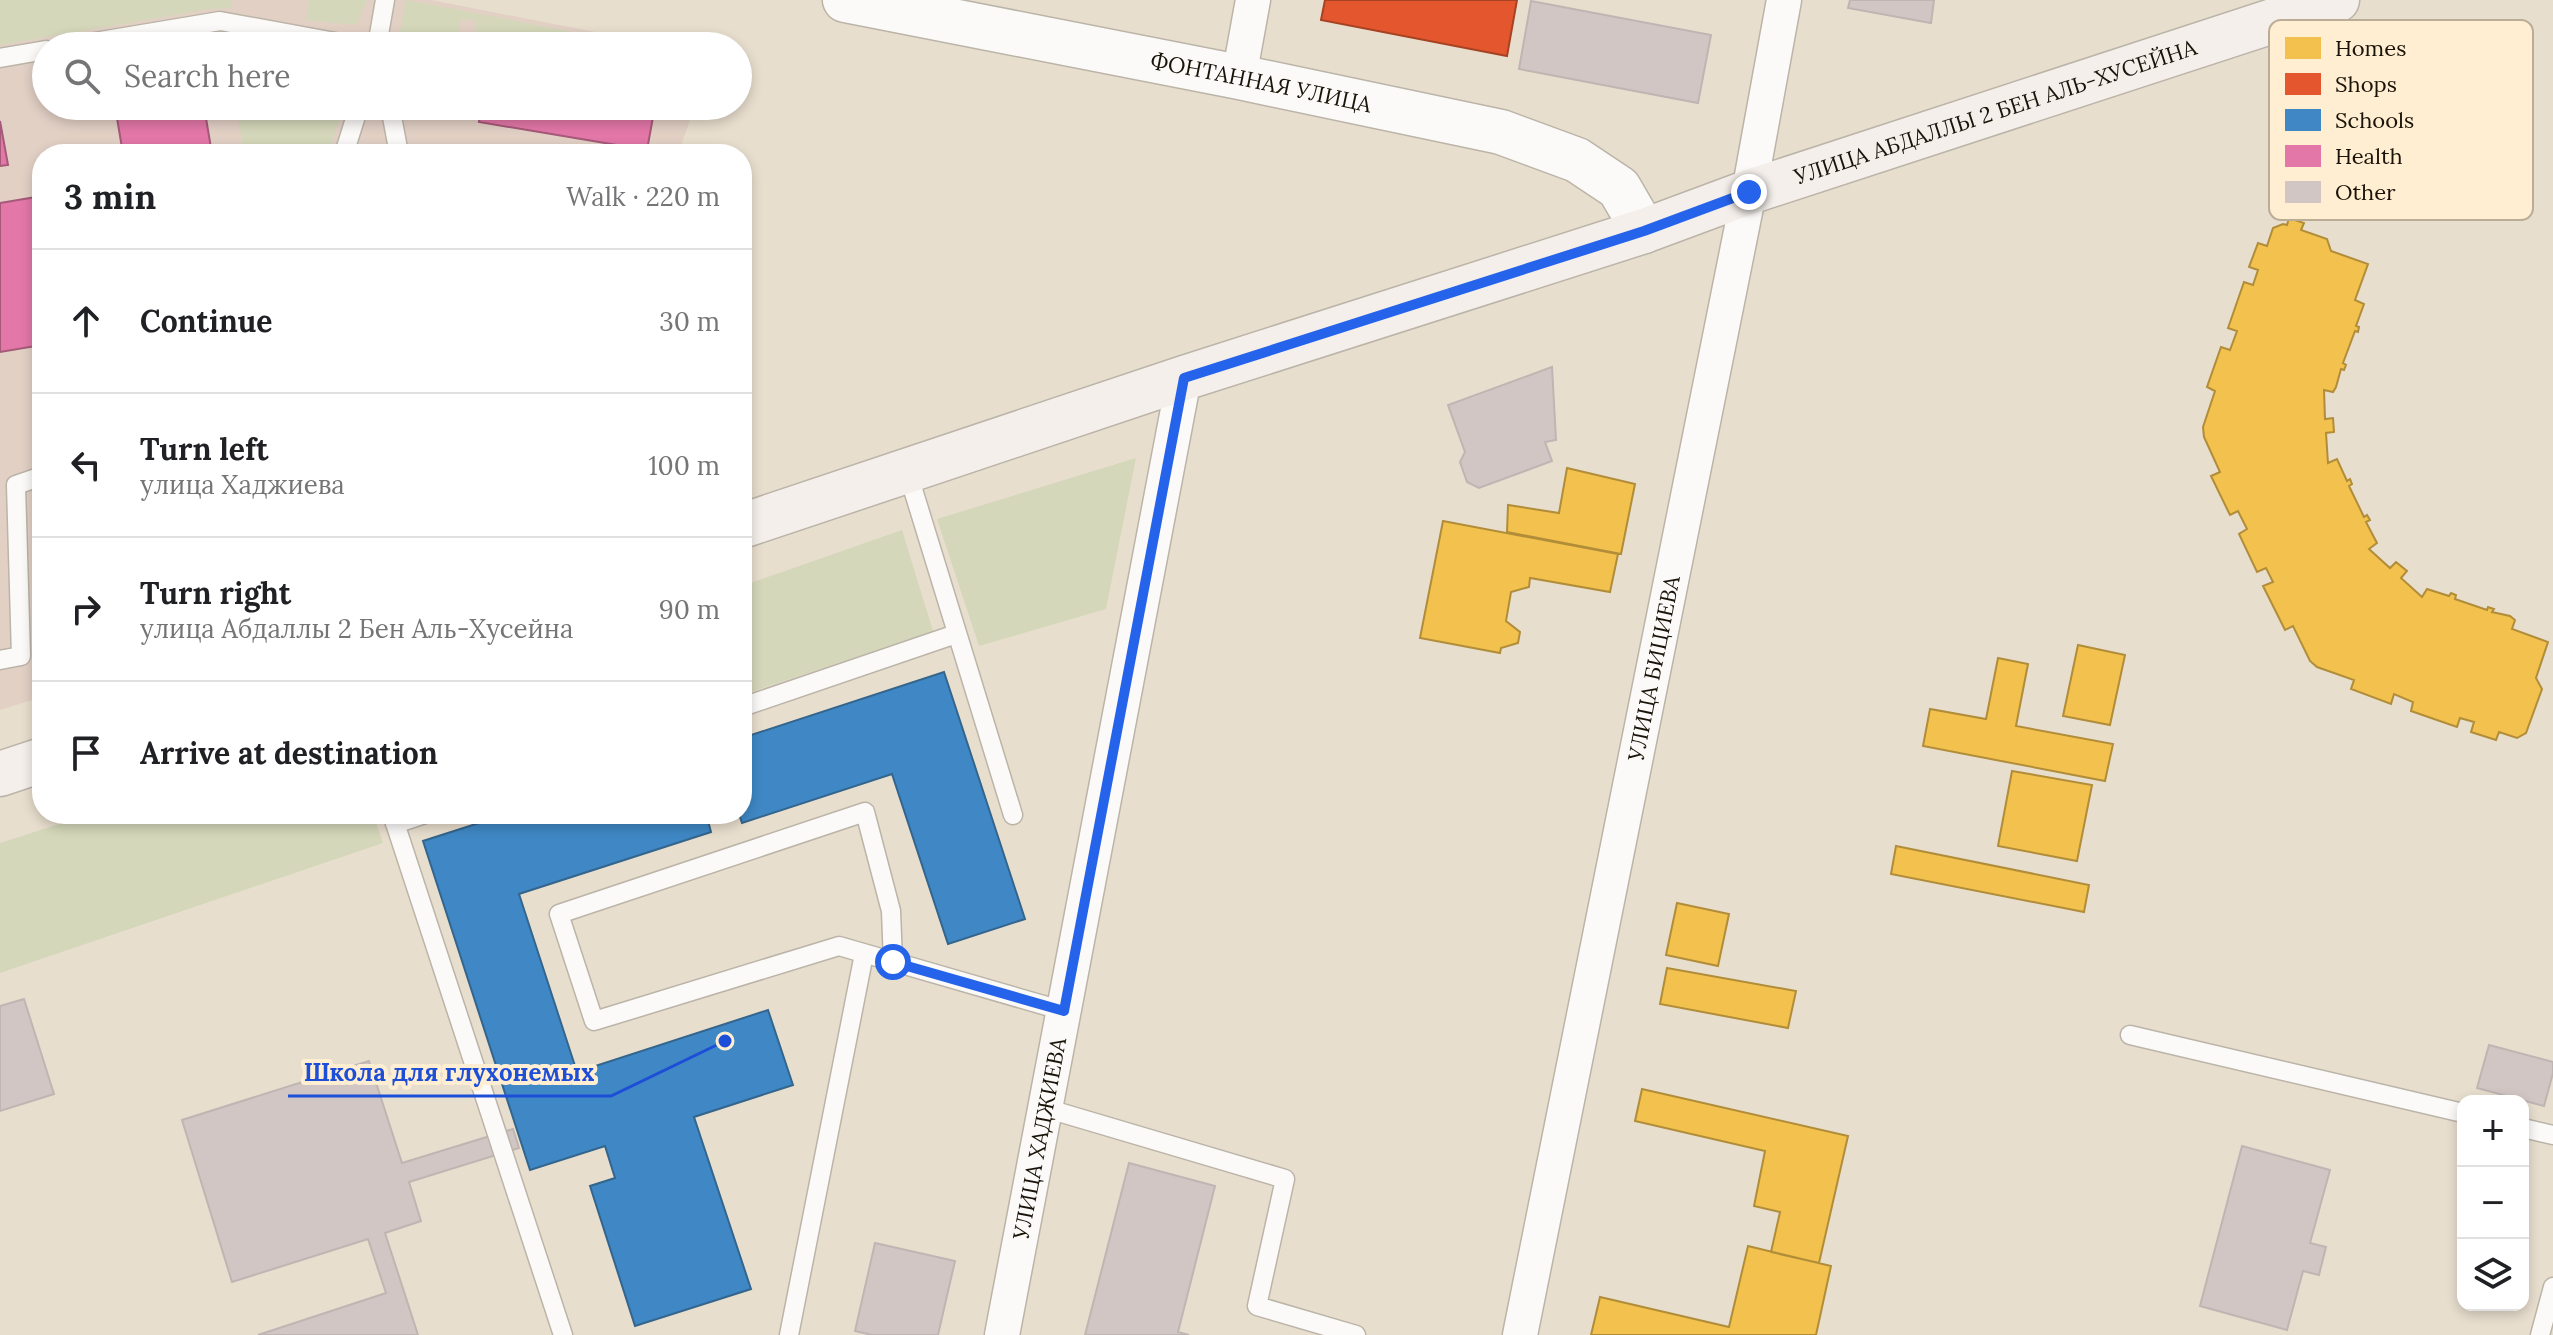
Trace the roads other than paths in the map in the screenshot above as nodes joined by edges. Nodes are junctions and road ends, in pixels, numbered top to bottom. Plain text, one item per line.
1 (385, 0) edge
2 (845, 0) edge
3 (1253, 0) edge
4 (1784, 0) edge
5 (2325, 2) edge
6 (2269, 20) edge
7 (2270, 20) edge
8 (154, 32) edge
9 (280, 32) edge
10 (379, 32) edge
11 (32, 52) edge
12 (0, 58) edge
13 (1239, 77) junction
14 (355, 120) edge
15 (393, 120) edge
16 (347, 144) edge
17 (397, 144) edge
18 (1749, 192) junction
19 (1644, 231) junction
20 (1184, 378) junction
21 (907, 470) junction
22 (32, 479) edge
23 (752, 523) edge
24 (9, 566) edge
25 (956, 634) junction
26 (0, 660) edge
27 (752, 704) edge
28 (32, 763) edge
29 (0, 774) edge
30 (1013, 815) dead end
31 (396, 824) edge
32 (864, 954) junction
33 (893, 962) junction
34 (1064, 1011) junction
35 (2130, 1035) dead end
36 (1045, 1108) junction
37 (2457, 1112) edge
38 (2529, 1129) edge
39 (2553, 1135) edge
40 (2553, 1287) edge
41 (563, 1335) edge
42 (789, 1335) edge
43 (1002, 1335) edge
44 (1356, 1335) edge
45 (1520, 1335) edge
46 (2540, 1335) edge

1 - 10 lane
2 - 13 street, ФОНТАННАЯ УЛИЦА
3 - 13 street
4 - 18 street, УЛИЦА БИЦИЕВА
5 - 7 main road, УЛИЦА АБДАЛЛЫ 2 БЕН АЛЬ-ХУСЕЙНА
6 - 18 main road, УЛИЦА АБДАЛЛЫ 2 БЕН АЛЬ-ХУСЕЙНА
8 - 9 lane
11 - 12 lane
13 - 19 street, ФОНТАННАЯ УЛИЦА
14 - 16 lane
15 - 17 lane
18 - 19 main road, УЛИЦА АБДАЛЛЫ 2 БЕН АЛЬ-ХУСЕЙНА
18 - 45 street, УЛИЦА БИЦИЕВА
19 - 20 main road, УЛИЦА АБДАЛЛЫ 2 БЕН АЛЬ-ХУСЕЙНА
20 - 21 main road, УЛИЦА АБДАЛЛЫ 2 БЕН АЛЬ-ХУСЕЙНА
20 - 34 street, УЛИЦА ХАДЖИЕВА
21 - 23 main road, УЛИЦА АБДАЛЛЫ 2 БЕН АЛЬ-ХУСЕЙНА
21 - 25 lane
22 - 24 lane
24 - 26 lane
25 - 27 lane
25 - 30 lane
28 - 29 main road
31 - 41 lane
32 - 33 lane
32 - 33 lane
32 - 42 lane
33 - 34 lane
34 - 36 street, УЛИЦА ХАДЖИЕВА
35 - 37 lane
36 - 43 street, УЛИЦА ХАДЖИЕВА
36 - 44 lane
38 - 39 lane
40 - 46 lane

